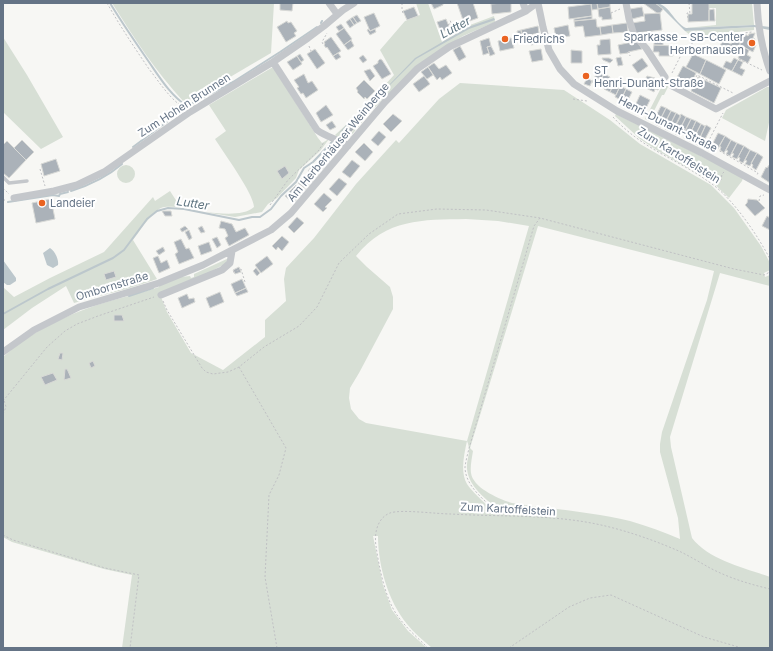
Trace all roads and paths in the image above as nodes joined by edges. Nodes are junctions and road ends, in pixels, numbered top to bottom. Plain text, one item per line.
1 (107, 3) edge
2 (329, 3) edge
3 (354, 3) edge
4 (402, 3) edge
5 (523, 3) edge
6 (538, 3) edge
7 (689, 3) edge
8 (757, 3) edge
9 (626, 5) edge
10 (526, 11) junction
11 (611, 13) dead end
12 (337, 14) junction
13 (404, 14) dead end
14 (688, 18) dead end
15 (450, 20) dead end
16 (448, 25) dead end
17 (328, 31) dead end
18 (760, 32) junction
19 (324, 44) dead end
20 (628, 52) dead end
21 (630, 56) dead end
22 (739, 59) dead end
23 (273, 62) junction
24 (672, 72) dead end
25 (768, 72) edge
26 (665, 77) dead end
27 (770, 81) edge
28 (672, 86) dead end
29 (687, 94) junction
30 (741, 96) junction
31 (606, 105) junction
32 (190, 112) junction
33 (720, 118) dead end
34 (328, 136) junction
35 (348, 146) junction
36 (705, 148) dead end
37 (708, 151) dead end
38 (727, 167) junction
39 (40, 169) dead end
40 (3, 177) edge
41 (27, 181) dead end
42 (754, 181) junction
43 (717, 183) dead end
44 (47, 192) junction
45 (768, 193) edge
46 (14, 198) dead end
47 (759, 201) dead end
48 (270, 204) dead end
49 (540, 218) junction
50 (232, 251) junction
51 (770, 259) edge
52 (233, 272) dead end
53 (770, 272) edge
54 (245, 282) dead end
55 (161, 295) junction
56 (3, 352) edge
57 (239, 366) junction
58 (4, 400) edge
59 (3, 414) edge
60 (500, 515) junction
61 (3, 535) edge
62 (770, 589) edge
63 (130, 648) edge
64 (278, 648) edge
65 (428, 648) edge
66 (509, 648) edge
67 (742, 648) edge

1 - 32 path
2 - 12 street
3 - 12 street, Zum Hohen Brunnen
4 - 13 path
5 - 10 street
6 - 10 street, Am Herberhäuser Weinberge
6 - 31 street, Henri-Dunant-Straße
7 - 14 path
8 - 18 street
9 - 11 path
9 - 26 street
10 - 35 street, Am Herberhäuser Weinberge
12 - 23 street, Zum Hohen Brunnen
15 - 16 path
17 - 19 path
18 - 24 path
18 - 25 street
20 - 21 path
22 - 25 path
23 - 32 street, Zum Hohen Brunnen
23 - 34 street
27 - 30 street
28 - 29 street
29 - 30 street
29 - 30 path
31 - 38 street, Henri-Dunant-Straße
31 - 51 path, Zum Kartoffelstein
32 - 44 street, Zum Hohen Brunnen
33 - 36 path
34 - 35 street
34 - 48 path
35 - 50 street, Am Herberhäuser Weinberge
37 - 42 path
38 - 42 street, Henri-Dunant-Straße
38 - 43 path
39 - 44 path
40 - 41 lane
42 - 45 street, Henri-Dunant-Straße
44 - 46 street, Zum Hohen Brunnen
45 - 47 path
49 - 53 path
49 - 57 path
49 - 60 path
50 - 55 street
50 - 56 street, Ombornstraße
52 - 54 path
55 - 57 path
55 - 58 path
57 - 64 path
58 - 59 path
60 - 62 path, Zum Kartoffelstein
60 - 65 path, Zum Kartoffelstein
61 - 63 path
66 - 67 path

